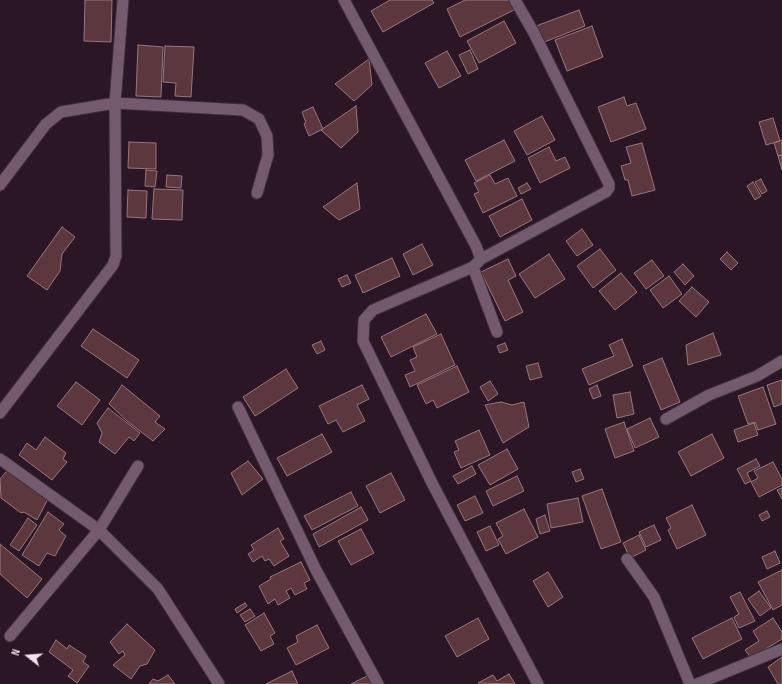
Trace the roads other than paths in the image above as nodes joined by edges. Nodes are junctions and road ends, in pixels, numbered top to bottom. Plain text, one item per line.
1 (123, 0) edge
2 (344, 0) edge
3 (515, 0) edge
4 (114, 103) junction
5 (0, 185) edge
6 (256, 193) dead end
7 (481, 259) junction
8 (473, 267) junction
9 (497, 332) dead end
10 (782, 361) edge
11 (238, 407) dead end
12 (0, 413) edge
13 (666, 419) dead end
14 (0, 459) edge
15 (138, 466) dead end
16 (99, 530) junction
17 (627, 560) dead end
18 (10, 636) dead end
19 (782, 649) edge
20 (219, 684) edge
21 (378, 684) edge
22 (538, 684) edge
23 (690, 684) edge
24 (697, 684) edge

1 - 4 street
2 - 7 street
3 - 7 street
4 - 5 street
4 - 6 street
4 - 12 street
7 - 8 street
8 - 9 street
8 - 22 street
10 - 13 street
11 - 21 street
14 - 16 street
15 - 16 street
16 - 18 street
16 - 20 street
17 - 23 street
19 - 24 street

